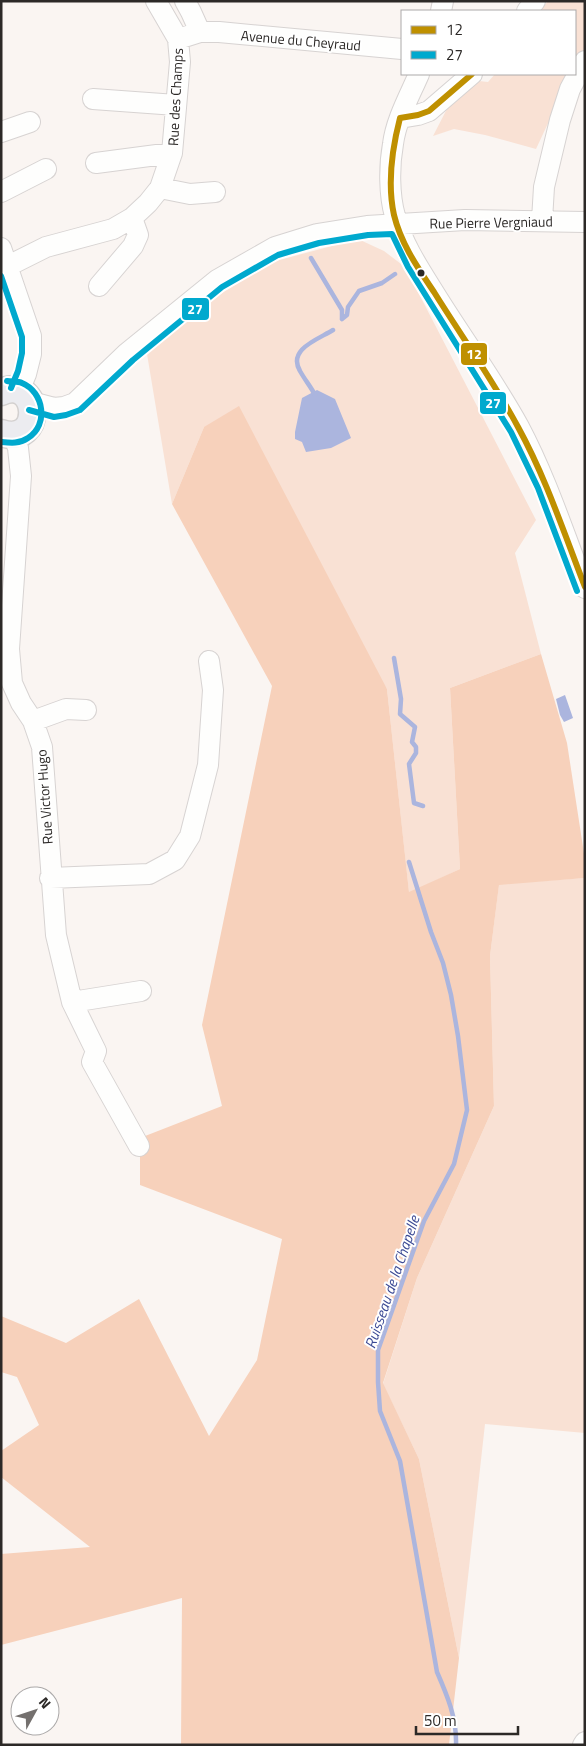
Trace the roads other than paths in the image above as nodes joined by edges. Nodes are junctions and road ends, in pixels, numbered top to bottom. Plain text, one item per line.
1 (156, 1) edge
2 (185, 1) edge
3 (200, 32) junction
4 (178, 39) junction
5 (401, 49) edge
6 (585, 61) edge
7 (419, 75) edge
8 (471, 75) edge
9 (93, 99) dead end
10 (176, 105) junction
11 (400, 118) junction
12 (30, 122) dead end
13 (1, 132) edge
14 (172, 153) junction
15 (96, 163) dead end
16 (46, 169) dead end
17 (160, 188) junction
18 (1, 192) edge
19 (214, 192) dead end
20 (132, 218) junction
21 (542, 220) junction
22 (585, 222) edge
23 (398, 225) junction
24 (4, 257) edge
25 (99, 286) dead end
26 (22, 412) edge
27 (585, 588) edge
28 (209, 661) dead end
29 (7, 683) edge
30 (86, 710) dead end
31 (33, 721) junction
32 (50, 878) junction
33 (141, 991) dead end
34 (72, 1002) junction
35 (139, 1146) dead end

1 - 4 street
2 - 3 street
3 - 4 street, Avenue du Cheyraud
3 - 5 street, Avenue du Cheyraud
4 - 10 street, Rue des Champs
6 - 21 street
7 - 11 street
8 - 11 street
9 - 10 street
10 - 14 street, Rue des Champs
11 - 23 street
12 - 13 street
14 - 15 street
14 - 17 street, Rue des Champs
16 - 18 street
17 - 19 street
17 - 20 street, Rue des Champs
20 - 24 street, Rue des Champs
20 - 25 street
21 - 22 street, Rue Pierre Vergniaud
21 - 23 street, Rue Pierre Vergniaud
23 - 26 street, Rue Pierre Vergniaud
23 - 27 street
24 - 26 street
26 - 29 street, Rue Victor Hugo
28 - 32 street
29 - 31 street, Rue Victor Hugo
30 - 31 street
31 - 32 street, Rue Victor Hugo
32 - 34 street, Rue Victor Hugo
33 - 34 street
34 - 35 street, Rue Victor Hugo

